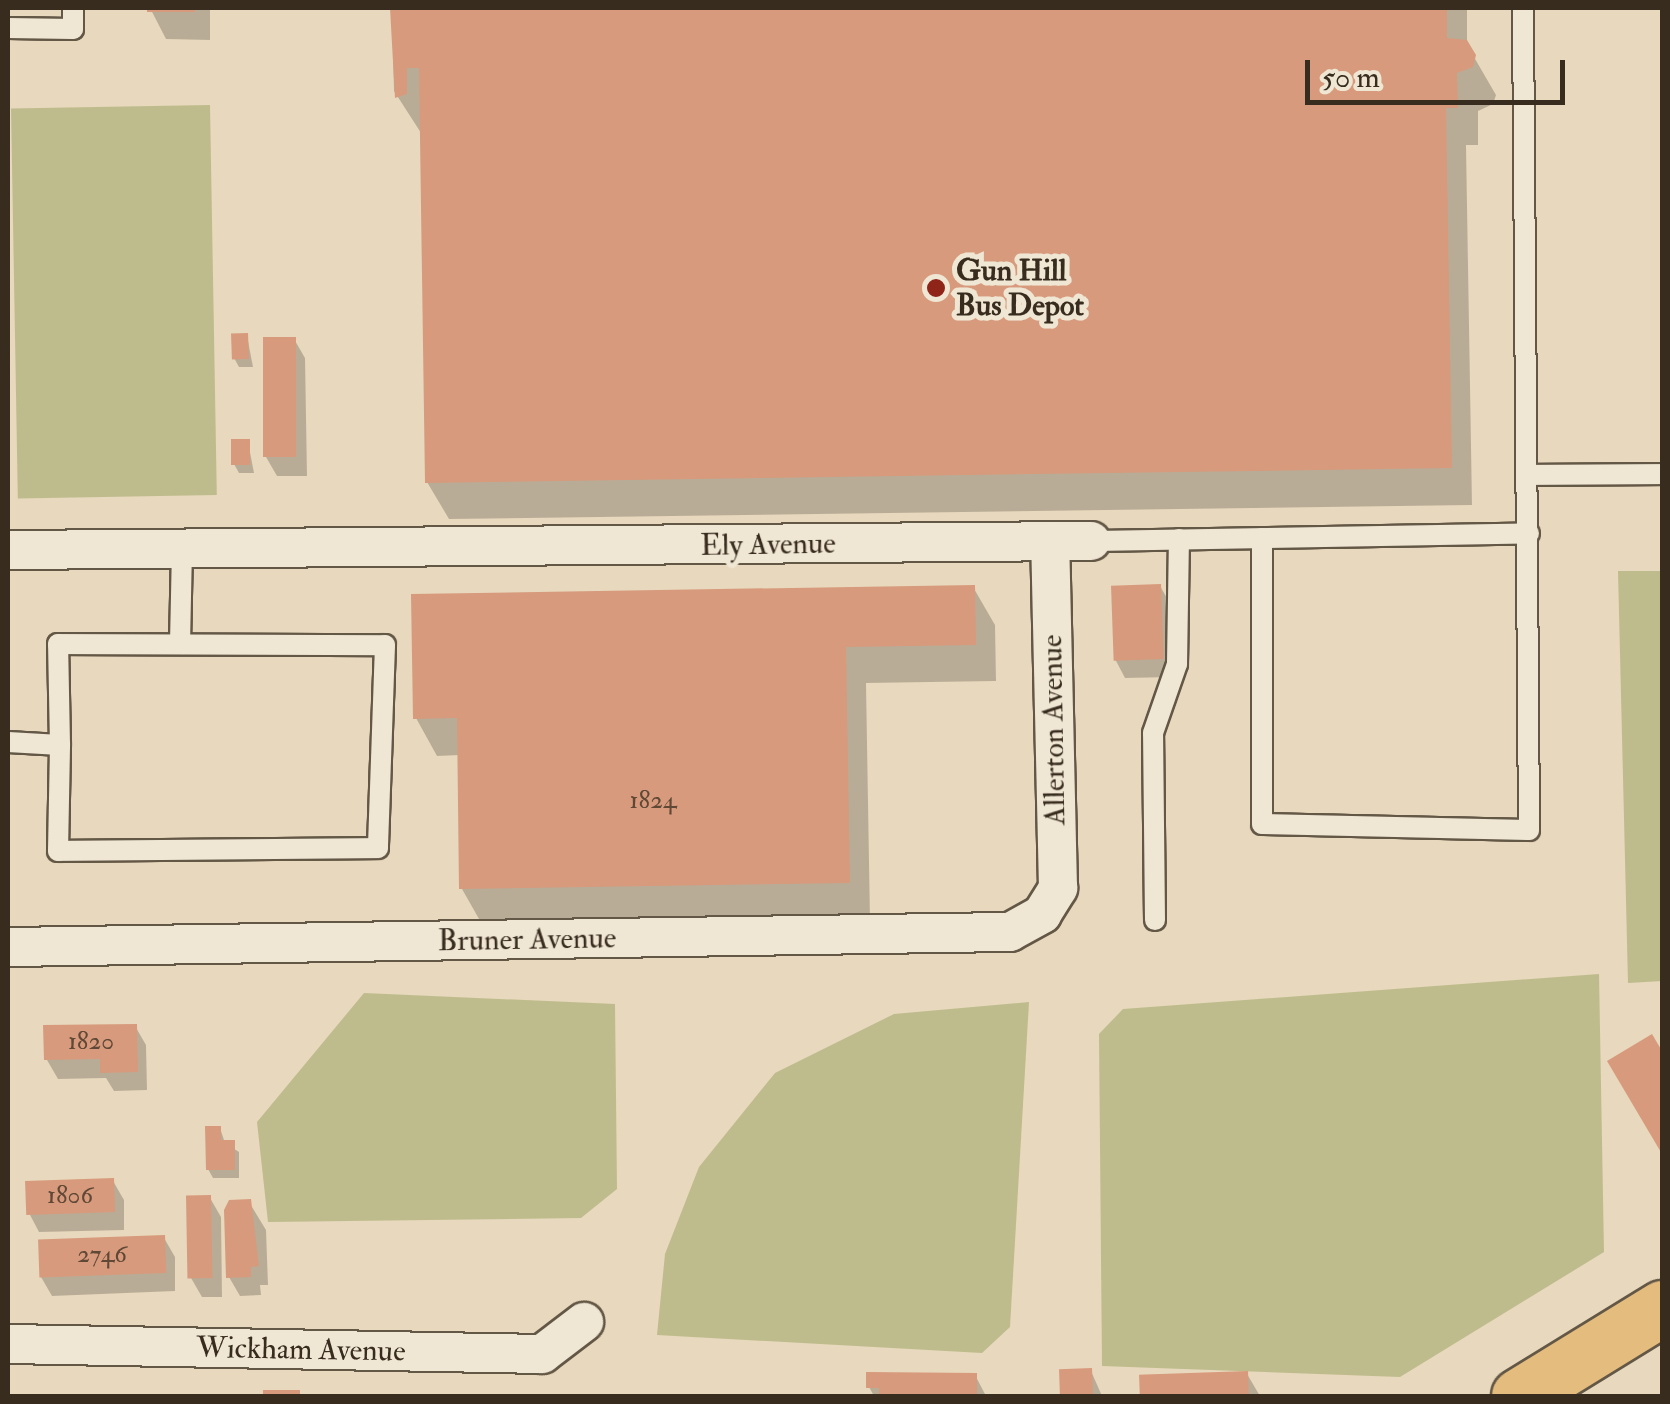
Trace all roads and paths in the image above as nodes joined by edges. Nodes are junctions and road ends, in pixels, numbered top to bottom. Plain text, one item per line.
1 (73, 8) edge
2 (1523, 8) edge
3 (8, 28) edge
4 (1662, 474) edge
5 (1528, 475) junction
6 (1529, 533) junction
7 (1262, 538) junction
8 (1179, 539) junction
9 (1090, 541) joint
10 (1050, 542) junction
11 (8, 550) edge
12 (182, 552) junction
13 (180, 644) junction
14 (8, 742) edge
15 (60, 745) junction
16 (1042, 914) joint
17 (1155, 920) dead end
18 (8, 947) edge
19 (1662, 1308) edge
20 (584, 1322) dead end
21 (8, 1344) edge
22 (1519, 1396) edge

1 - 3 lane
2 - 5 lane
4 - 5 lane
5 - 6 lane
6 - 7 lane, Ely Avenue
6 - 7 lane
7 - 8 lane, Ely Avenue
8 - 9 lane, Ely Avenue
8 - 17 lane
9 - 10 street, Ely Avenue
10 - 12 street, Ely Avenue
10 - 16 street, Allerton Avenue
11 - 12 street, Ely Avenue
12 - 13 lane
13 - 15 lane
13 - 15 lane
14 - 15 lane
16 - 18 street, Bruner Avenue
19 - 22 main road
20 - 21 street, Wickham Avenue

